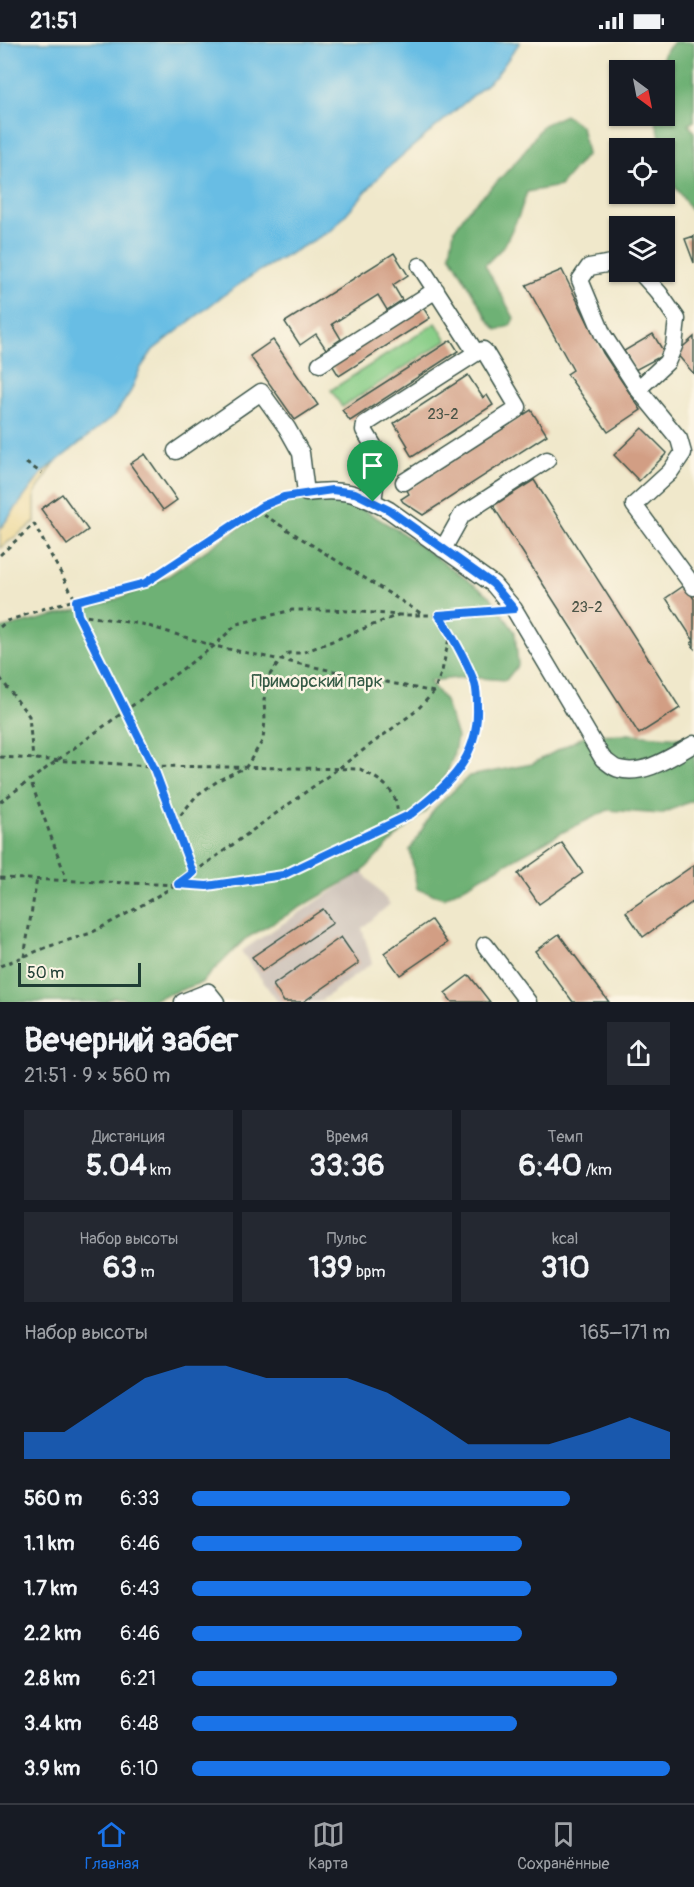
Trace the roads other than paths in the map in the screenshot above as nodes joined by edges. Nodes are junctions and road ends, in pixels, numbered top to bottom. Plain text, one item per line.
1 (609, 264) edge
2 (420, 266) dead end
3 (649, 282) edge
4 (436, 290) junction
5 (476, 353) junction
6 (320, 364) dead end
7 (638, 389) junction
8 (176, 451) dead end
9 (547, 460) dead end
10 (404, 482) dead end
11 (373, 502) junction
12 (443, 549) junction
13 (694, 587) edge
14 (694, 744) edge
15 (485, 945) dead end
16 (183, 1002) edge
17 (216, 1002) edge
18 (528, 1002) edge

1 - 7 lane
2 - 4 lane
3 - 7 lane
4 - 5 lane
4 - 6 lane
5 - 10 lane
5 - 11 lane
7 - 13 lane
8 - 11 lane
9 - 12 lane
11 - 12 lane
12 - 14 lane
15 - 18 lane
16 - 17 lane

